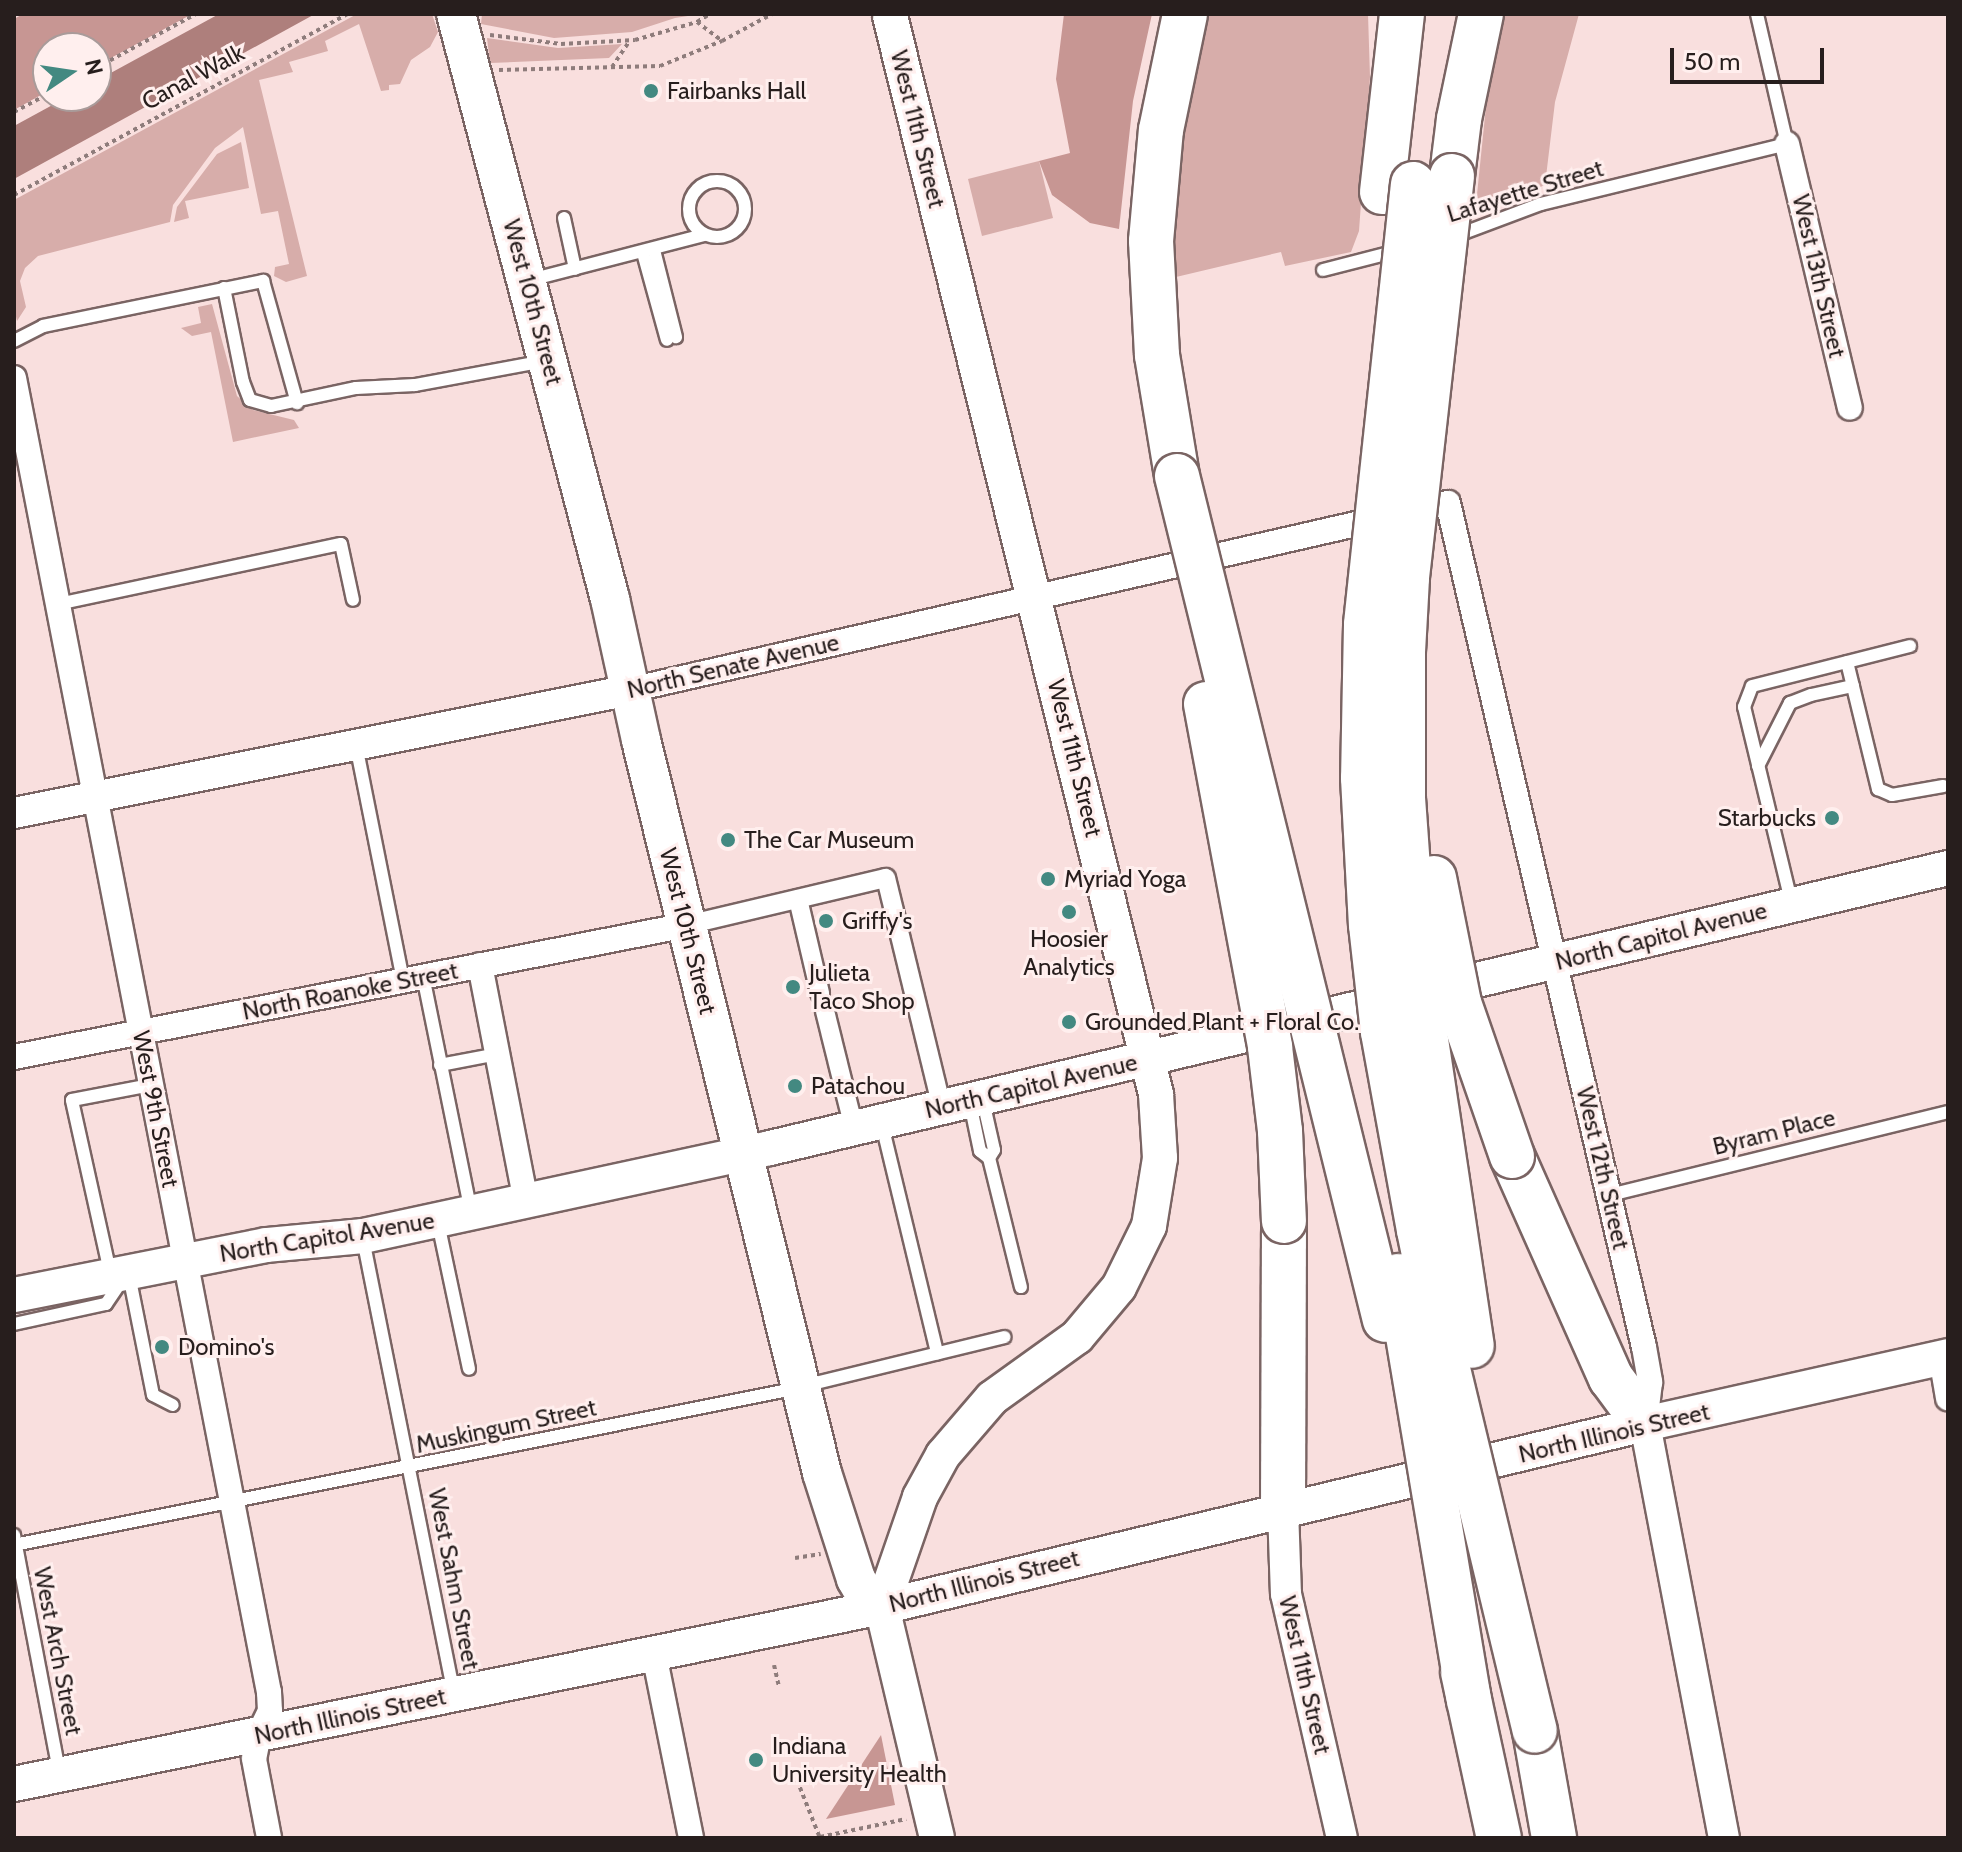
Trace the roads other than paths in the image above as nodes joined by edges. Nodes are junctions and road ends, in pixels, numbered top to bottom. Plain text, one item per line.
1 (1185, 14) edge
2 (1432, 14) edge
3 (1481, 14) edge
4 (1757, 14) edge
5 (890, 16) dead end
6 (468, 24) edge
7 (1394, 25) edge
8 (1787, 144) junction
9 (1416, 184) junction
10 (564, 218) dead end
11 (704, 235) junction
12 (1429, 243) dead end
13 (1414, 247) dead end
14 (648, 251) junction
15 (575, 269) junction
16 (1323, 270) dead end
17 (527, 280) junction
18 (224, 288) junction
19 (671, 338) dead end
20 (14, 341) edge
21 (548, 360) junction
22 (14, 378) edge
23 (297, 403) junction
24 (1850, 408) dead end
25 (1177, 476) junction
26 (1448, 503) joint
27 (1034, 596) junction
28 (353, 600) dead end
29 (58, 604) junction
30 (1910, 646) dead end
31 (1403, 651) junction
32 (1847, 662) junction
33 (1853, 686) junction
34 (630, 690) junction
35 (356, 745) junction
36 (1758, 766) junction
37 (1943, 786) dead end
38 (95, 797) junction
39 (14, 813) edge
40 (1948, 868) edge
41 (798, 899) junction
42 (1792, 905) junction
43 (687, 925) junction
44 (1555, 962) junction
45 (480, 965) junction
46 (413, 978) junction
47 (141, 1032) junction
48 (497, 1054) junction
49 (14, 1057) edge
50 (1147, 1059) junction
51 (440, 1065) junction
52 (151, 1085) junction
53 (964, 1102) junction
54 (1948, 1112) edge
55 (867, 1125) junction
56 (744, 1154) junction
57 (1610, 1195) junction
58 (526, 1201) junction
59 (471, 1213) junction
60 (438, 1220) junction
61 (363, 1236) junction
62 (186, 1260) junction
63 (120, 1273) junction
64 (1021, 1287) dead end
65 (14, 1295) edge
66 (14, 1324) edge
67 (1004, 1337) dead end
68 (937, 1353) junction
69 (1944, 1356) edge
70 (469, 1369) dead end
71 (801, 1386) junction
72 (1948, 1398) edge
73 (173, 1405) dead end
74 (1645, 1424) junction
75 (411, 1468) junction
76 (232, 1502) junction
77 (1283, 1509) junction
78 (15, 1541) edge
79 (882, 1607) junction
80 (654, 1654) junction
81 (454, 1694) junction
82 (1469, 1701) junction
83 (1535, 1731) junction
84 (259, 1734) junction
85 (60, 1775) junction
86 (14, 1784) edge
87 (269, 1838) edge
88 (691, 1838) edge
89 (937, 1838) edge
90 (1342, 1838) edge
91 (1499, 1838) edge
92 (1554, 1838) edge
93 (1724, 1838) edge

1 - 25 highway
2 - 9 highway
3 - 9 highway
4 - 8 lane
5 - 27 main road, West 11th Street
6 - 17 main road, West 10th Street
7 - 9 highway
8 - 12 lane, Lafayette Street
8 - 24 street, West 13th Street
9 - 31 highway, bridge
9 - 82 highway, bridge
9 - 83 highway, bridge
10 - 15 lane
11 - 11 lane
11 - 14 lane
13 - 16 lane
14 - 15 lane
14 - 19 lane
15 - 17 lane
17 - 21 main road, West 10th Street
18 - 20 lane
18 - 23 lane
18 - 23 lane
21 - 23 lane
21 - 34 main road, West 10th Street
22 - 29 street, West 9th Street
25 - 77 highway, bridge
25 - 82 highway, bridge
26 - 27 street, North Senate Avenue
26 - 44 street, West 12th Street
27 - 34 street, North Senate Avenue
27 - 50 main road, West 11th Street
28 - 29 lane
29 - 38 street, West 9th Street
30 - 32 lane
31 - 74 highway, bridge
31 - 83 highway, bridge
32 - 33 lane
32 - 36 lane
33 - 36 lane
33 - 37 lane
34 - 35 street, North Senate Avenue
34 - 43 main road, West 10th Street
35 - 38 street, North Senate Avenue
35 - 46 lane
36 - 42 lane
38 - 39 street, North Senate Avenue
38 - 47 street, West 9th Street
40 - 42 main road, North Capitol Avenue
41 - 43 street
41 - 53 street
41 - 55 street
42 - 44 main road, North Capitol Avenue
43 - 45 street, North Roanoke Street
43 - 56 main road, West 10th Street
44 - 50 main road, North Capitol Avenue
44 - 57 street, West 12th Street
45 - 46 street, North Roanoke Street
45 - 48 street
46 - 47 street, North Roanoke Street
46 - 51 lane
47 - 49 street, North Roanoke Street
47 - 52 street, West 9th Street
48 - 51 lane
48 - 58 street
50 - 53 main road, North Capitol Avenue
50 - 79 main road, West 11th Street
51 - 59 lane
52 - 62 street, West 9th Street
52 - 63 lane
53 - 55 main road, North Capitol Avenue
53 - 64 lane
54 - 57 lane, Byram Place
55 - 56 main road, North Capitol Avenue
55 - 68 lane
56 - 58 main road, North Capitol Avenue
56 - 71 main road, West 10th Street
57 - 74 street, West 12th Street
58 - 59 main road, North Capitol Avenue
59 - 60 main road, North Capitol Avenue
60 - 61 main road, North Capitol Avenue
60 - 70 lane
61 - 62 main road, North Capitol Avenue
61 - 75 lane, West Sahm Street
62 - 63 main road, North Capitol Avenue
62 - 76 street, West 9th Street
63 - 65 main road, North Capitol Avenue
63 - 66 lane
63 - 73 lane
67 - 68 lane, Muskingum Street
68 - 71 lane, Muskingum Street
69 - 72 street
69 - 74 main road, North Illinois Street
71 - 75 lane, Muskingum Street
71 - 79 main road, West 10th Street
74 - 77 main road, North Illinois Street
74 - 93 street, West 12th Street
75 - 76 lane, Muskingum Street
75 - 81 lane, West Sahm Street
76 - 78 lane, Muskingum Street
76 - 84 street, West 9th Street
77 - 79 main road, North Illinois Street
77 - 90 street, West 11th Street
78 - 85 lane, West Arch Street
79 - 80 main road, North Illinois Street
79 - 89 main road, West 10th Street
80 - 81 main road, North Illinois Street
80 - 88 street
81 - 84 main road, North Illinois Street
82 - 91 highway, bridge
83 - 92 highway
84 - 85 main road, North Illinois Street
84 - 87 street, West 9th Street
85 - 86 main road, North Illinois Street

